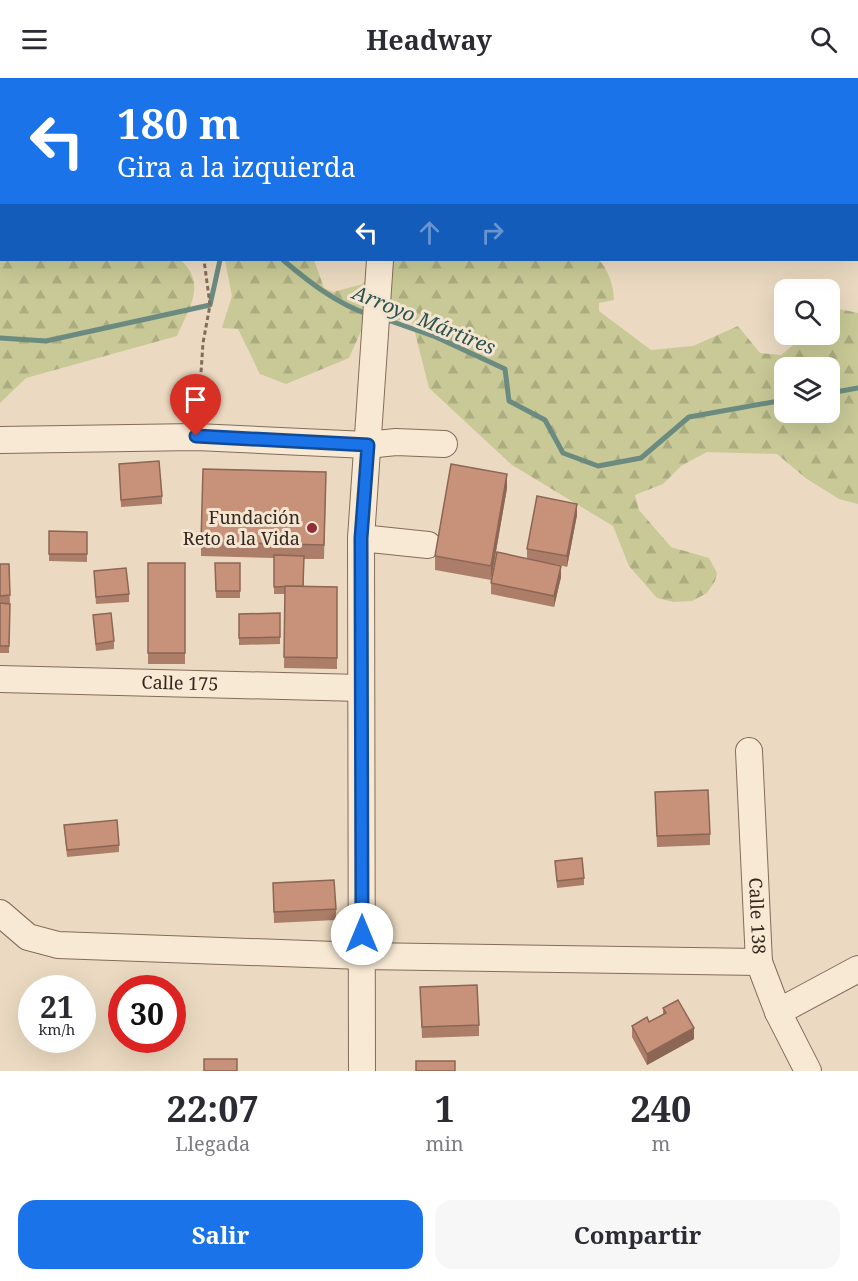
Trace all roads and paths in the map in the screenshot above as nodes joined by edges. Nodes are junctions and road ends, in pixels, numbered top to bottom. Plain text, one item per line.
1 (204, 261) edge
2 (379, 265) edge
3 (196, 436) junction
4 (0, 440) edge
5 (444, 444) dead end
6 (368, 445) junction
7 (361, 538) junction
8 (428, 545) dead end
9 (0, 679) edge
10 (361, 688) junction
11 (749, 751) dead end
12 (0, 913) edge
13 (362, 956) junction
14 (759, 962) junction
15 (858, 969) edge
16 (777, 1012) junction
17 (362, 1071) edge
18 (808, 1071) edge

1 - 3 path
2 - 6 street
3 - 4 street
3 - 6 street
5 - 6 street
6 - 7 street
7 - 8 street
7 - 10 street
9 - 10 street, Calle 175
10 - 13 street
11 - 14 street, Calle 138
12 - 13 street
13 - 14 street
13 - 17 street
14 - 16 street, Calle 138
15 - 16 street
16 - 18 street, Calle 138

